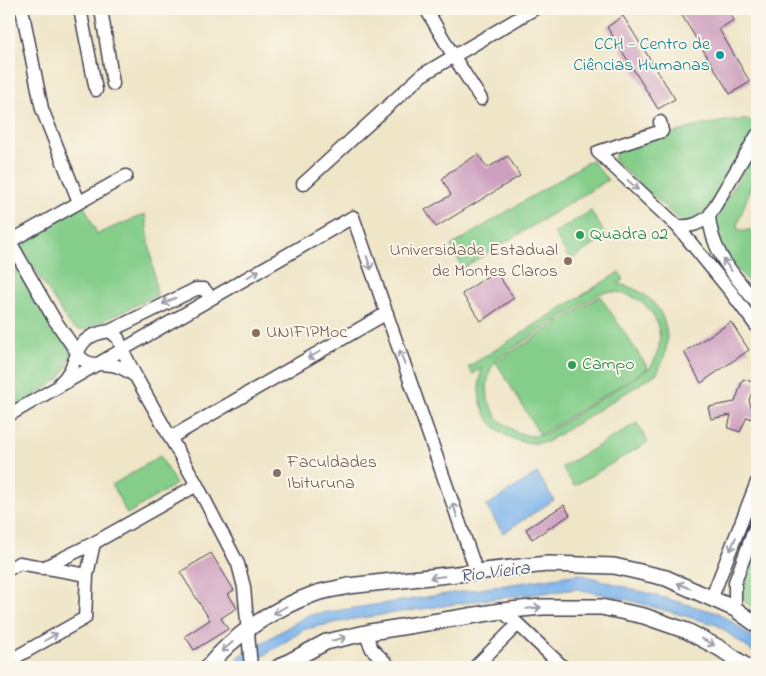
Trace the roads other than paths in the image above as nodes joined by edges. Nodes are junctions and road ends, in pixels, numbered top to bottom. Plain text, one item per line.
1 (22, 9) edge
2 (80, 9) edge
3 (101, 9) edge
4 (426, 9) edge
5 (534, 9) edge
6 (454, 57) junction
7 (113, 84) dead end
8 (96, 90) dead end
9 (480, 100) dead end
10 (661, 126) dead end
11 (757, 135) edge
12 (126, 176) dead end
13 (303, 184) dead end
14 (79, 202) junction
15 (709, 216) junction
16 (676, 226) junction
17 (9, 241) edge
18 (186, 293) junction
19 (211, 298) junction
20 (757, 304) edge
21 (193, 308) junction
22 (386, 313) junction
23 (54, 319) junction
24 (757, 327) edge
25 (110, 331) junction
26 (88, 337) junction
27 (122, 349) junction
28 (77, 353) junction
29 (98, 364) junction
30 (136, 377) junction
31 (51, 391) junction
32 (9, 415) edge
33 (170, 438) junction
34 (197, 485) junction
35 (756, 490) edge
36 (757, 522) edge
37 (94, 543) junction
38 (74, 553) junction
39 (89, 562) junction
40 (43, 568) junction
41 (9, 569) edge
42 (477, 573) junction
43 (87, 575) junction
44 (712, 598) junction
45 (735, 609) junction
46 (501, 612) junction
47 (518, 624) junction
48 (757, 625) edge
49 (370, 632) junction
50 (248, 637) junction
51 (9, 662) edge
52 (208, 667) edge
53 (251, 667) edge
54 (279, 667) edge
55 (390, 667) edge
56 (475, 667) edge
57 (563, 667) edge
58 (747, 667) edge

1 - 14 street
2 - 8 street
3 - 7 street
4 - 6 street
5 - 6 street
6 - 9 street
6 - 13 street
10 -> 16 street
11 - 15 street
12 - 14 street
14 - 17 street
15 - 16 street
20 -> 15 street
16 - 24 street
17 - 23 street
18 - 19 street
18 - 21 street
18 -> 25 street
19 - 21 street
19 -> 22 street
21 - 27 street
22 -> 33 street
42 -> 22 street
23 - 26 street
23 - 28 street
25 - 26 street
25 - 27 street
26 - 28 street
27 - 29 street
27 - 30 street
28 - 29 street
28 - 31 street
29 - 30 street
29 - 31 street
30 - 33 street
31 - 32 street
33 - 34 street
34 - 37 street
34 - 50 street
35 -> 44 street
36 - 45 street
37 - 38 street
37 - 39 street
38 - 39 street
38 - 40 street
39 - 43 street
40 - 41 street
40 - 43 street
44 -> 42 main road
42 -> 50 main road
51 -> 43 street
44 - 45 main road
45 - 48 main road
46 - 47 street
46 - 49 main road
46 -> 58 main road
47 - 56 street
47 - 57 street
54 -> 49 main road
49 - 55 street
50 -> 52 main road
50 - 53 street

